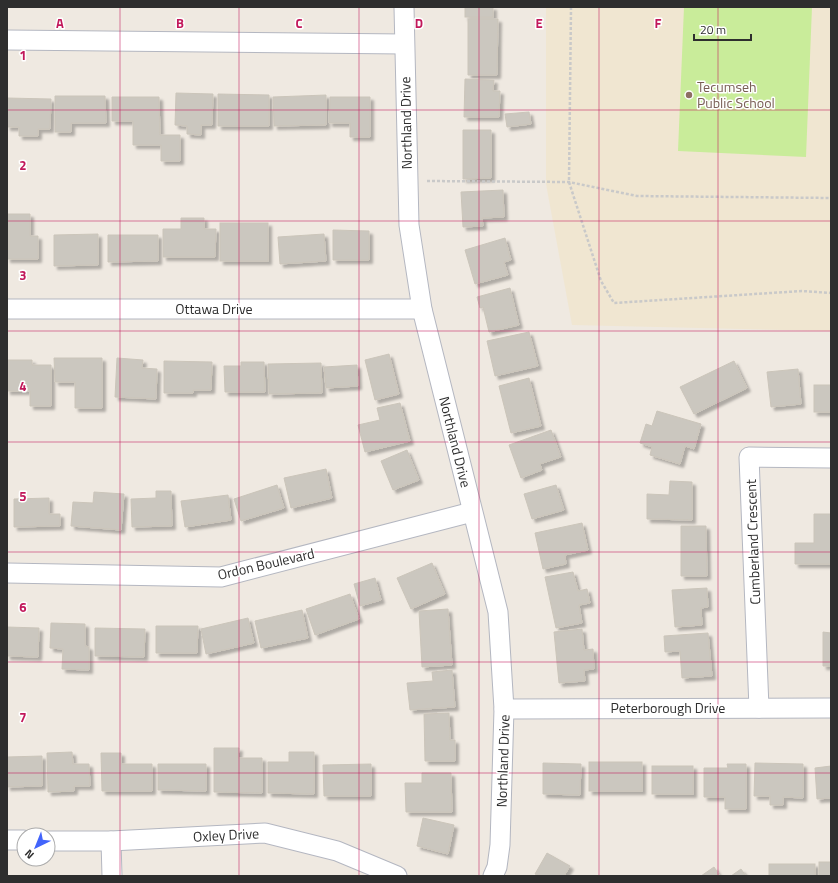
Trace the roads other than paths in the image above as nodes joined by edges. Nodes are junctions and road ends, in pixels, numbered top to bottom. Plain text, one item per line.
1 (404, 7) edge
2 (7, 40) edge
3 (404, 44) junction
4 (7, 309) edge
5 (422, 309) junction
6 (831, 458) edge
7 (472, 512) junction
8 (7, 574) edge
9 (759, 708) junction
10 (831, 708) edge
11 (504, 709) junction
12 (56, 841) edge
13 (111, 841) junction
14 (112, 876) edge
15 (397, 876) edge
16 (493, 876) edge

1 - 3 street, Northland Drive
2 - 3 street
3 - 5 street, Northland Drive
4 - 5 street, Ottawa Drive
5 - 7 street, Northland Drive
6 - 9 street, Cumberland Crescent
7 - 8 street, Ordon Boulevard
7 - 11 street, Northland Drive
9 - 10 street, Peterborough Drive
9 - 11 street, Peterborough Drive
11 - 16 street, Northland Drive
12 - 13 street, Oxley Drive
13 - 14 street
13 - 15 street, Oxley Drive

